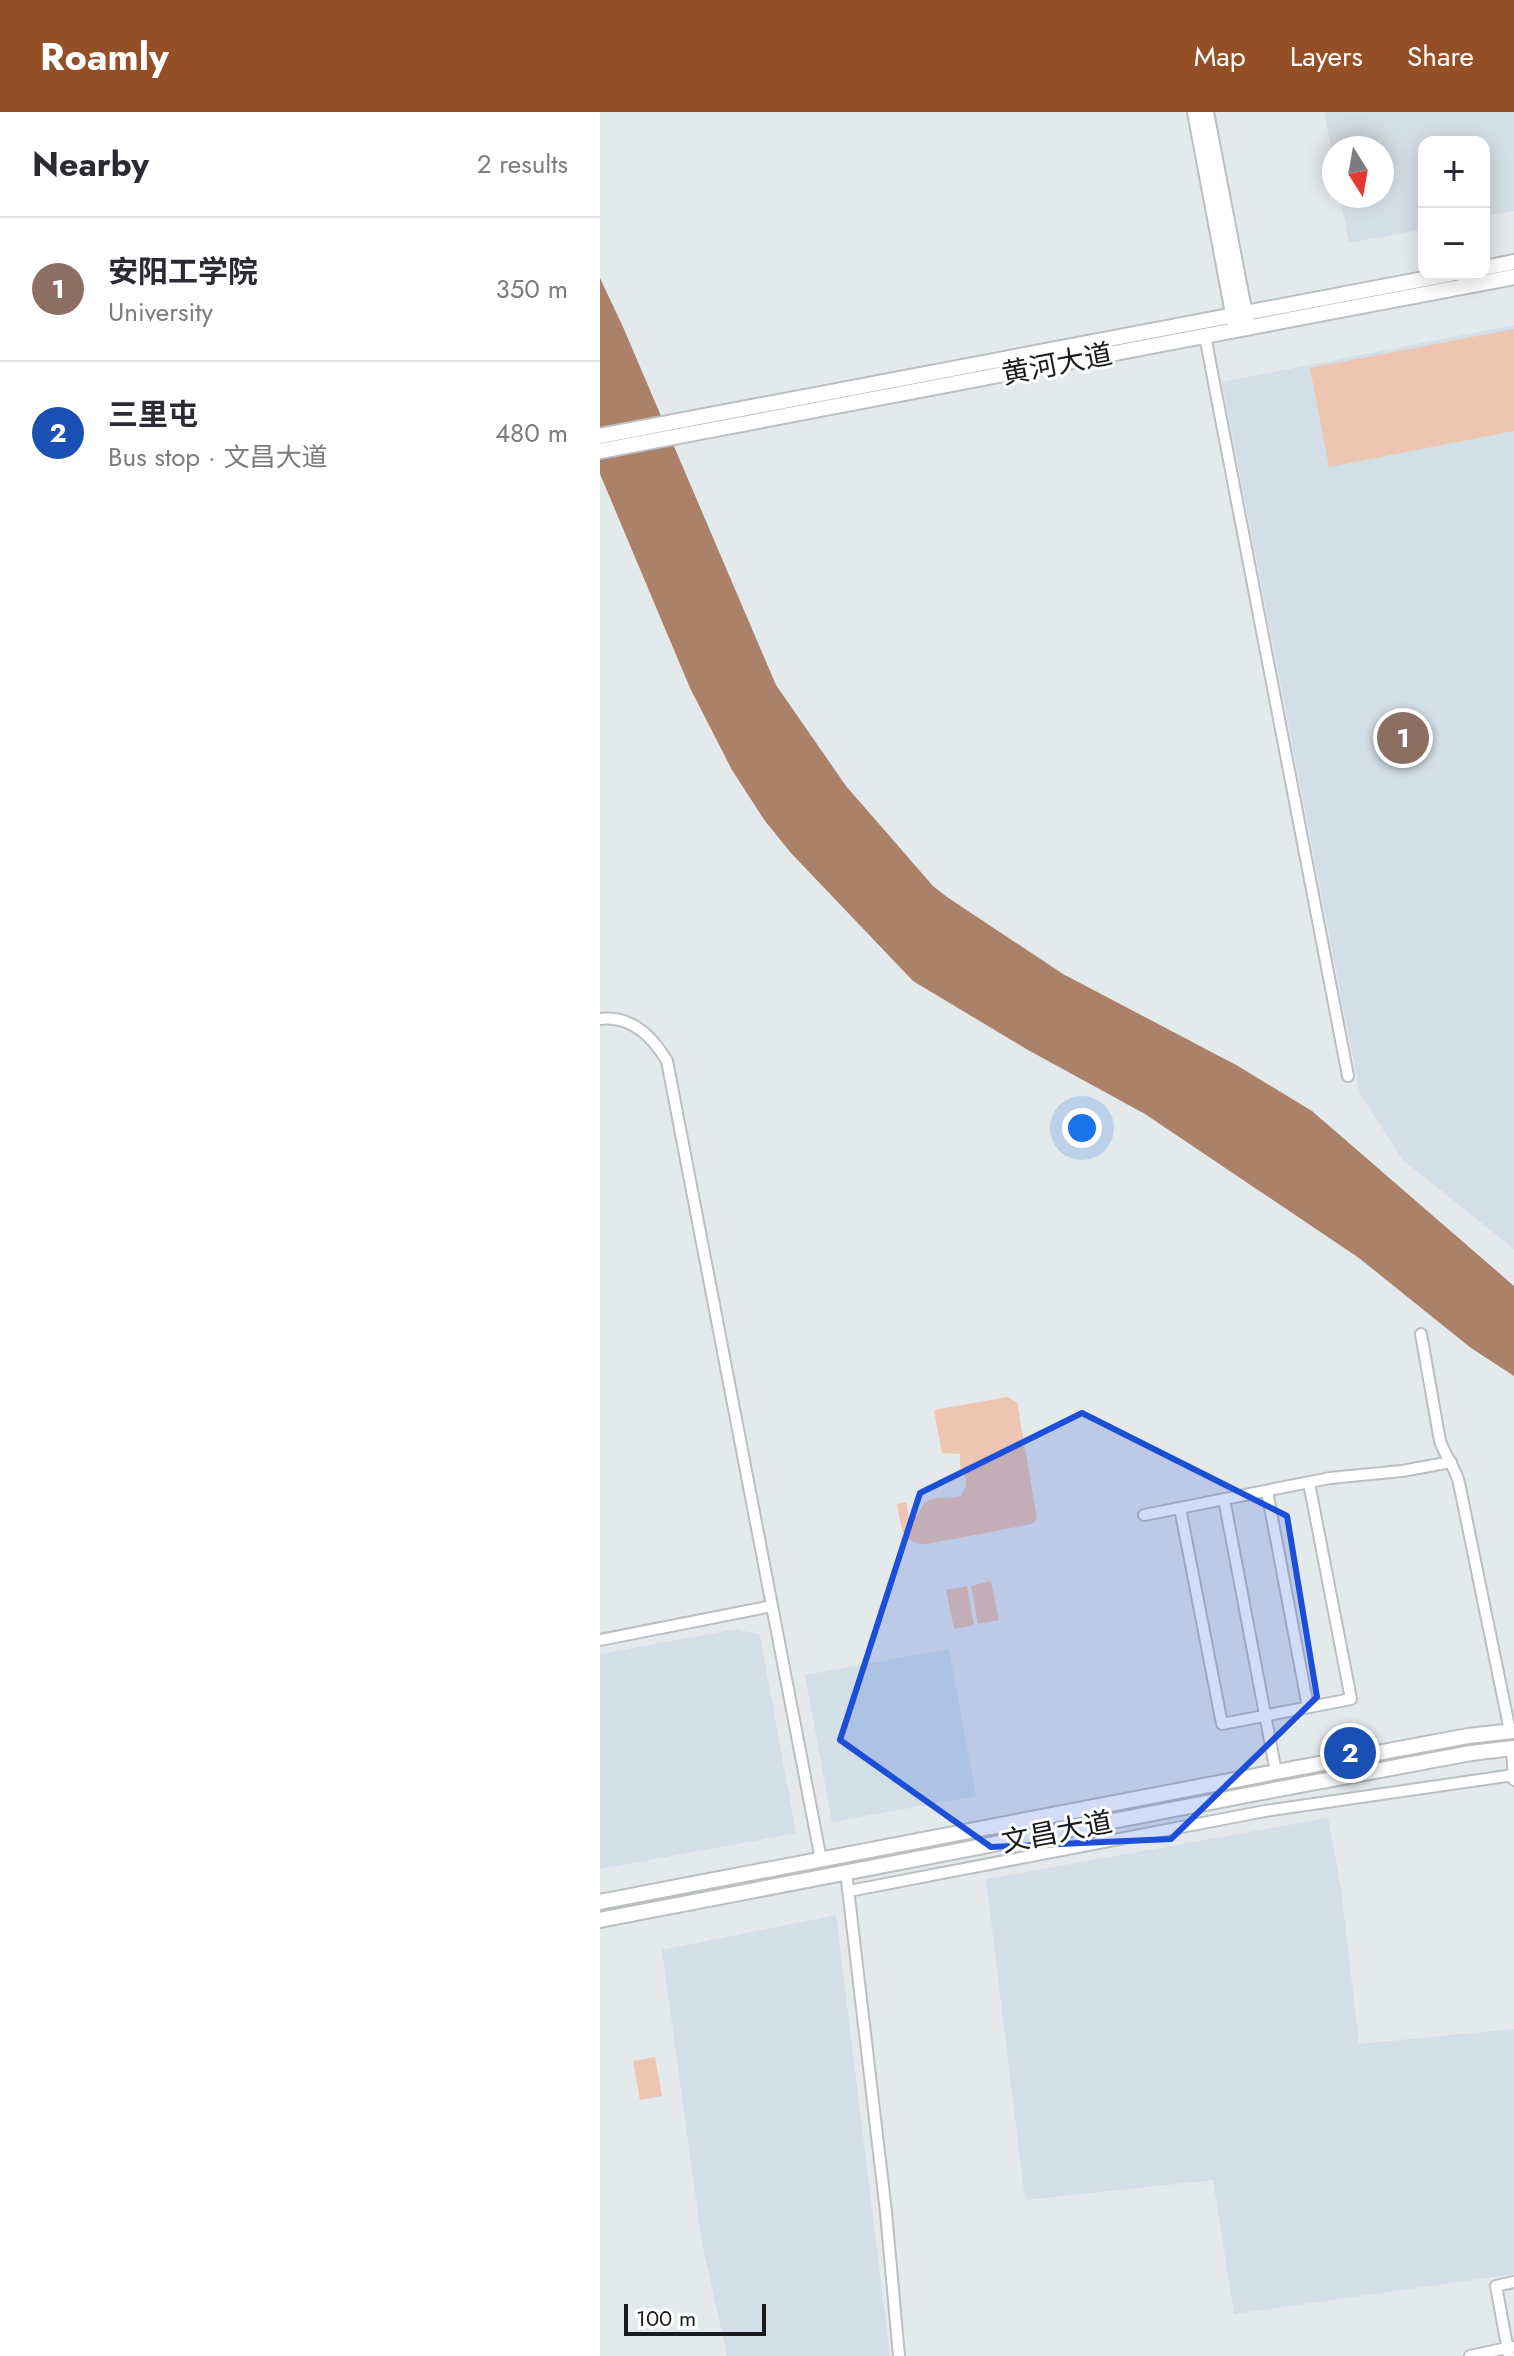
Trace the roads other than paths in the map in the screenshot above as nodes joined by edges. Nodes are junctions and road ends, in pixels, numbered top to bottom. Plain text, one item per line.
1 (1195, 112) edge
2 (1206, 112) edge
3 (1514, 262) edge
4 (1490, 267) edge
5 (1514, 277) edge
6 (1424, 280) edge
7 (1240, 322) junction
8 (1205, 336) junction
9 (672, 430) junction
10 (600, 436) edge
11 (600, 451) edge
12 (600, 1019) edge
13 (1348, 1076) dead end
14 (1421, 1334) dead end
15 (1451, 1462) junction
16 (1309, 1483) junction
17 (1267, 1491) junction
18 (1224, 1499) junction
19 (1180, 1508) junction
20 (1144, 1515) dead end
21 (772, 1606) junction
22 (600, 1640) edge
23 (1308, 1707) junction
24 (1265, 1715) junction
25 (1512, 1731) edge
26 (1513, 1748) edge
27 (1276, 1772) junction
28 (1514, 1777) edge
29 (821, 1860) junction
30 (846, 1872) junction
31 (849, 1891) junction
32 (600, 1902) edge
33 (600, 1920) edge
34 (1514, 2282) edge
35 (1510, 2350) edge
36 (899, 2356) edge
37 (1470, 2356) edge

1 - 7 main road
2 - 7 main road
3 - 4 main road
5 - 7 main road, 黄河大道
6 - 7 main road, 黄河大道
7 - 8 main road, 黄河大道
7 - 9 main road, 黄河大道
8 - 9 main road, 黄河大道
8 - 13 street
9 - 10 main road, 黄河大道
9 - 11 main road, 黄河大道
12 - 21 street
14 - 15 street
15 - 16 street
15 - 25 street
16 - 17 street
16 - 23 street
17 - 18 street
17 - 23 street
18 - 19 street
18 - 24 street
19 - 20 street
19 - 24 street
21 - 22 street
21 - 29 street
23 - 24 street
24 - 27 street
25 - 27 main road, 文昌大道
26 - 28 street
26 - 30 main road, 文昌大道
27 - 29 main road, 文昌大道
28 - 31 street
29 - 32 main road, 文昌大道
30 - 31 street
30 - 33 main road, 文昌大道
31 - 36 street
34 - 35 street
35 - 37 street

